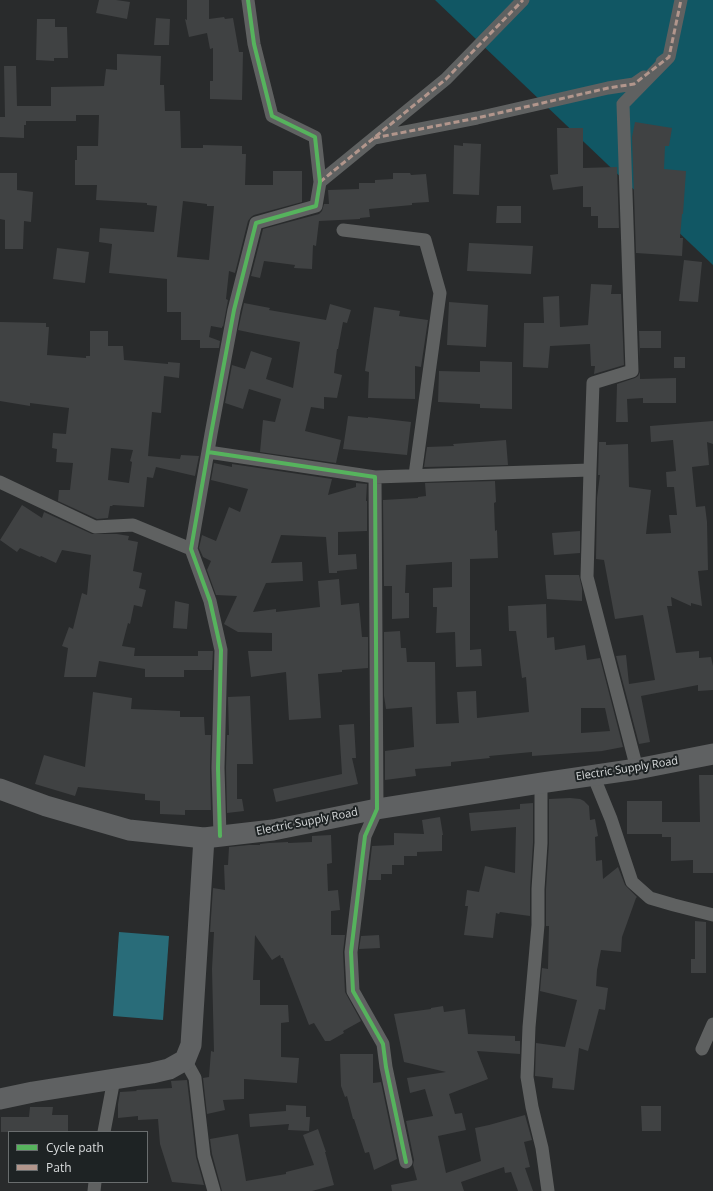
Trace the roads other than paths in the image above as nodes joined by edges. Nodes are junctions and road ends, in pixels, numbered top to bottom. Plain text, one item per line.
1 (248, 0) edge
2 (523, 0) edge
3 (680, 0) edge
4 (669, 57) junction
5 (374, 138) junction
6 (320, 182) junction
7 (343, 230) dead end
8 (208, 452) junction
9 (590, 470) junction
10 (415, 475) junction
11 (375, 477) junction
12 (0, 482) edge
13 (191, 548) junction
14 (713, 754) edge
15 (637, 769) junction
16 (593, 775) junction
17 (541, 783) junction
18 (0, 789) edge
19 (377, 809) junction
20 (212, 837) junction
21 (713, 915) edge
22 (713, 1024) edge
23 (702, 1049) dead end
24 (185, 1060) junction
25 (114, 1079) junction
26 (0, 1099) edge
27 (104, 1131) edge
28 (406, 1162) dead end
29 (214, 1191) edge
30 (548, 1191) edge

1 - 6 street
2 - 5 street
3 - 4 street
4 - 5 street
4 - 9 street
5 - 6 street
6 - 8 street
7 - 10 street
8 - 11 street
8 - 13 street
9 - 10 street
9 - 15 street
10 - 11 street
11 - 19 street
12 - 13 street
13 - 20 street
14 - 15 main road, Electric Supply Road
15 - 16 main road, Electric Supply Road
16 - 17 main road, Electric Supply Road
16 - 21 street
17 - 19 main road, Electric Supply Road
17 - 30 street
18 - 20 main road, Electric Supply Road
19 - 20 main road, Electric Supply Road
19 - 28 street
20 - 24 main road
22 - 23 street
24 - 25 main road
24 - 29 street
25 - 26 main road
25 - 27 street

